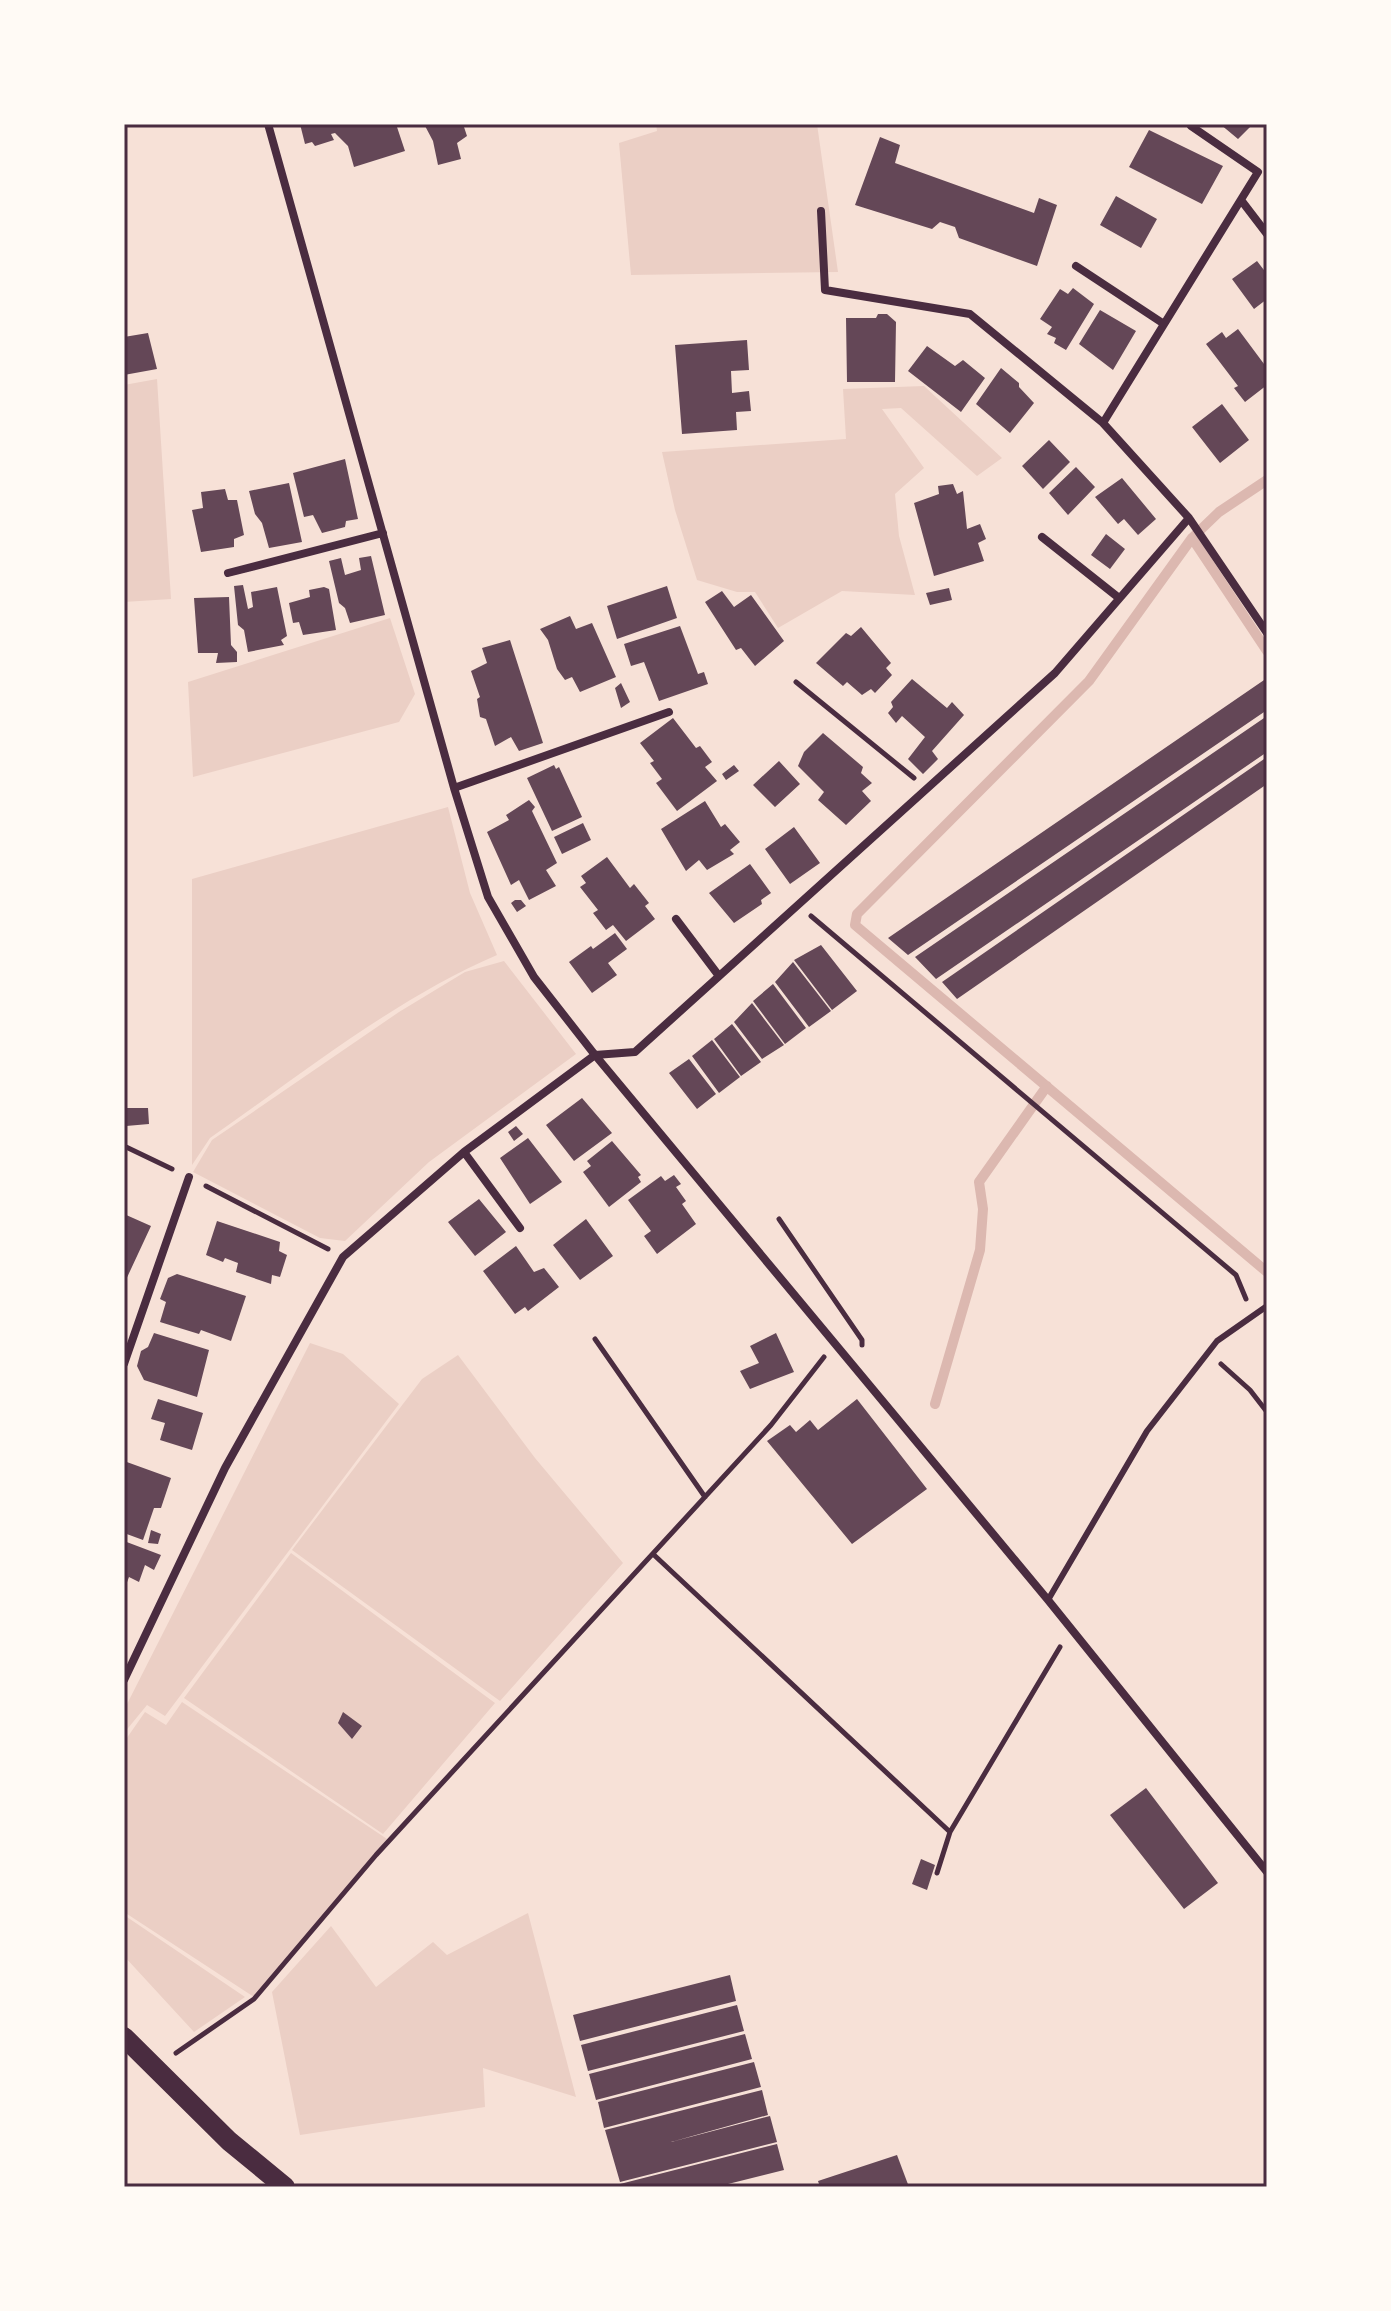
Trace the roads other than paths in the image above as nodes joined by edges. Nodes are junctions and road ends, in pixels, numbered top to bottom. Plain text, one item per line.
1 (268, 124) edge
2 (1191, 126) dead end
3 (1266, 163) edge
4 (1258, 172) junction
5 (1241, 200) junction
6 (821, 211) dead end
7 (1267, 234) edge
8 (1076, 266) dead end
9 (1164, 324) junction
10 (1103, 423) junction
11 (1189, 518) junction
12 (383, 533) junction
13 (1042, 537) dead end
14 (228, 573) dead end
15 (1119, 598) junction
16 (1267, 633) edge
17 (669, 712) dead end
18 (454, 788) junction
19 (676, 919) dead end
20 (719, 976) junction
21 (595, 1055) junction
22 (464, 1152) junction
23 (189, 1177) road end
24 (520, 1228) dead end
25 (1267, 1306) edge
26 (124, 1364) edge
27 (1048, 1600) junction
28 (124, 1680) edge
29 (1267, 1872) edge
30 (124, 2037) edge
31 (285, 2187) edge

1 - 12 street
2 - 4 street
3 - 4 street
4 - 5 street
5 - 7 street
5 - 9 street
6 - 10 street
8 - 9 street
9 - 10 street
10 - 11 street
11 - 15 street
11 - 16 street
12 - 14 street
12 - 18 street
13 - 15 street
15 - 20 street
17 - 18 street
18 - 21 street
19 - 20 street
20 - 21 street
21 - 22 street
21 - 27 street
22 - 24 street
22 - 28 street
23 - 26 street
25 - 27 lane
27 - 29 street
30 - 31 main road

